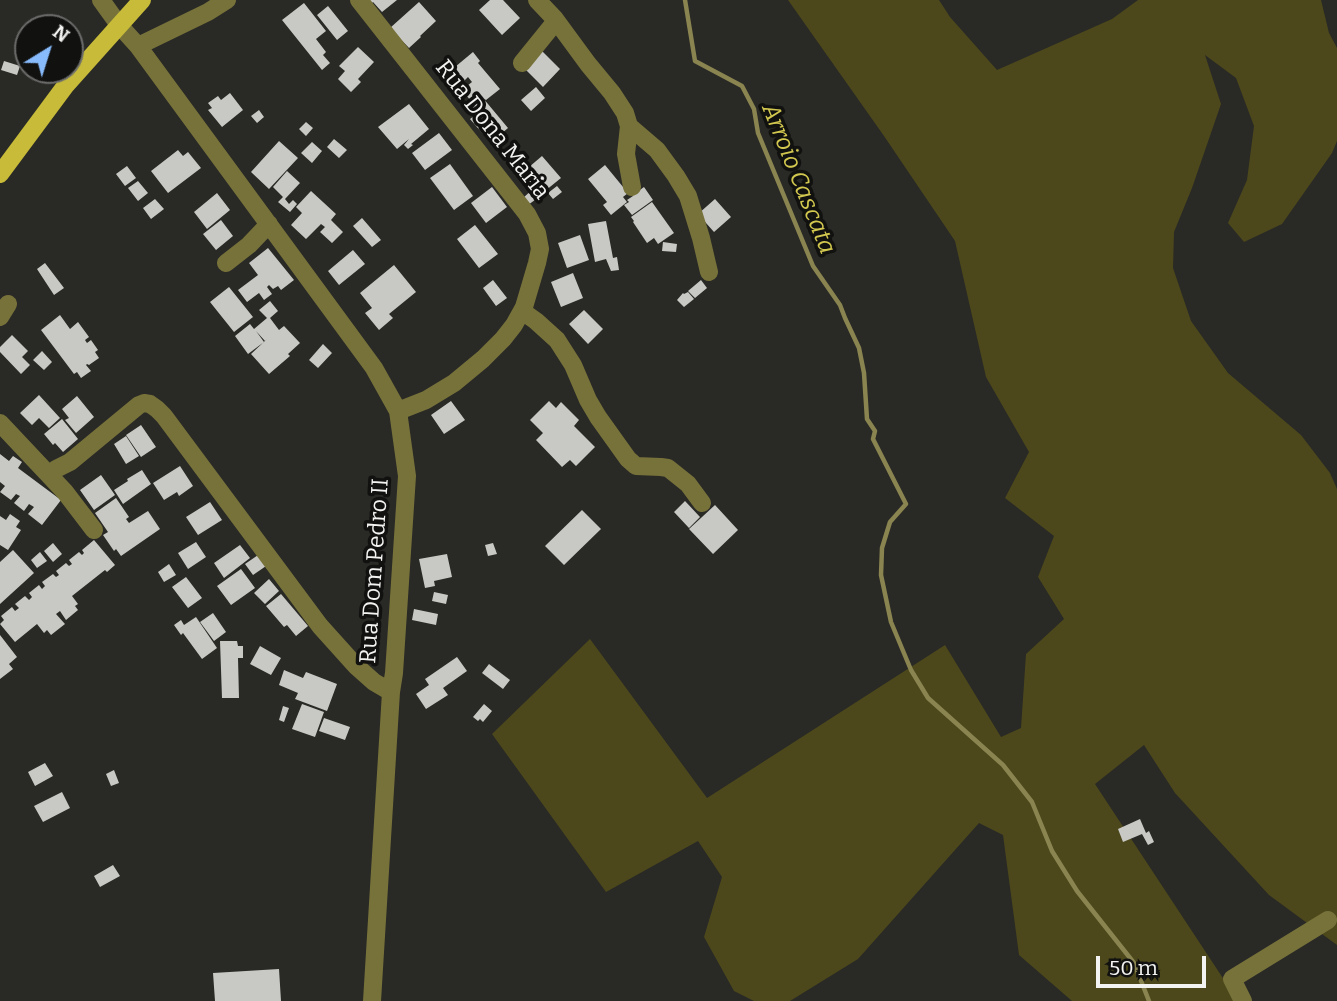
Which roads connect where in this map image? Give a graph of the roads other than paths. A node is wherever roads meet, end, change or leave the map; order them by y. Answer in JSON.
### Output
{"nodes":[{"id":1,"x":101,"y":0,"type":"edge"},
{"id":2,"x":142,"y":0,"type":"edge"},
{"id":3,"x":227,"y":0,"type":"edge"},
{"id":4,"x":359,"y":0,"type":"edge"},
{"id":5,"x":537,"y":0,"type":"edge"},
{"id":6,"x":556,"y":21,"type":"junction"},
{"id":7,"x":119,"y":25,"type":"junction"},
{"id":8,"x":138,"y":46,"type":"junction"},
{"id":9,"x":522,"y":63,"type":"dead end"},
{"id":10,"x":629,"y":126,"type":"junction"},
{"id":11,"x":0,"y":174,"type":"edge"},
{"id":12,"x":632,"y":187,"type":"dead end"},
{"id":13,"x":269,"y":224,"type":"junction"},
{"id":14,"x":226,"y":263,"type":"dead end"},
{"id":15,"x":709,"y":272,"type":"dead end"},
{"id":16,"x":522,"y":311,"type":"junction"},
{"id":17,"x":398,"y":411,"type":"junction"},
{"id":18,"x":0,"y":424,"type":"edge"},
{"id":19,"x":50,"y":476,"type":"junction"},
{"id":20,"x":702,"y":503,"type":"dead end"},
{"id":21,"x":94,"y":530,"type":"dead end"},
{"id":22,"x":391,"y":692,"type":"junction"},
{"id":23,"x":1328,"y":920,"type":"dead end"},
{"id":24,"x":372,"y":1001,"type":"edge"},
{"id":25,"x":1244,"y":1001,"type":"edge"}],
"edges":[{"from":1,"to":7,"type":"street","name":"Rua Dom Pedro II"},
{"from":2,"to":7,"type":"main road"},
{"from":3,"to":8,"type":"street"},
{"from":4,"to":16,"type":"street","name":"Rua Dona Maria"},
{"from":5,"to":6,"type":"street"},
{"from":6,"to":9,"type":"street"},
{"from":6,"to":10,"type":"street"},
{"from":7,"to":8,"type":"street","name":"Rua Dom Pedro II"},
{"from":7,"to":11,"type":"main road"},
{"from":8,"to":13,"type":"street","name":"Rua Dom Pedro II"},
{"from":10,"to":12,"type":"street"},
{"from":10,"to":15,"type":"street"},
{"from":13,"to":14,"type":"street"},
{"from":13,"to":17,"type":"street","name":"Rua Dom Pedro II"},
{"from":16,"to":17,"type":"street","name":"Rua Dona Maria"},
{"from":16,"to":20,"type":"street"},
{"from":17,"to":22,"type":"street","name":"Rua Dom Pedro II"},
{"from":18,"to":19,"type":"street"},
{"from":19,"to":21,"type":"street"},
{"from":19,"to":22,"type":"street"},
{"from":22,"to":24,"type":"street","name":"Rua Dom Pedro II"},
{"from":23,"to":25,"type":"street"}]}
